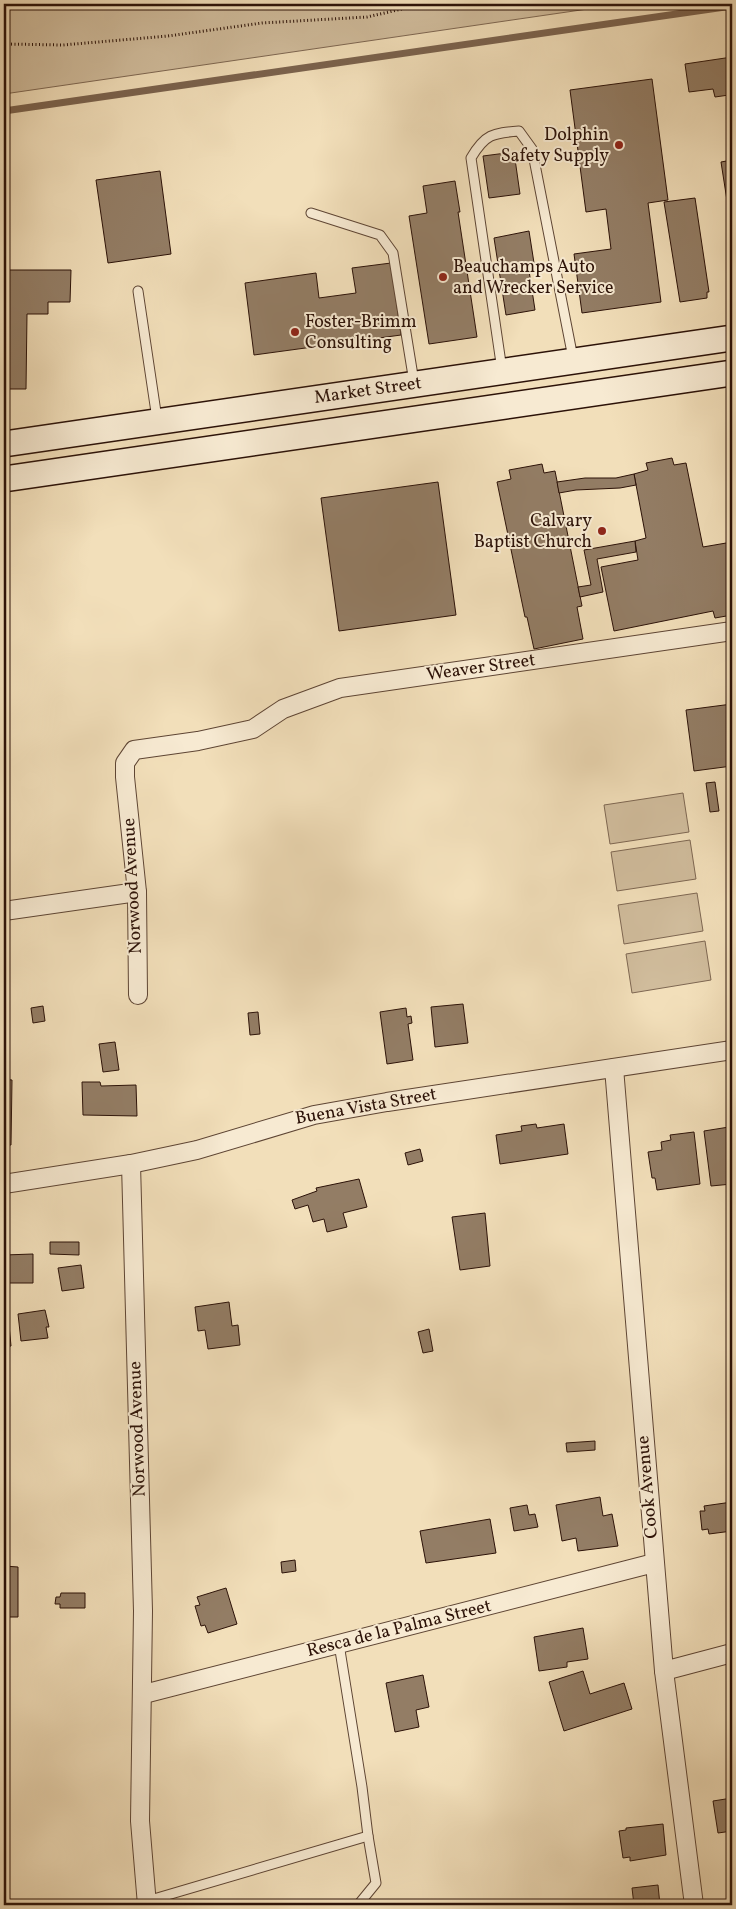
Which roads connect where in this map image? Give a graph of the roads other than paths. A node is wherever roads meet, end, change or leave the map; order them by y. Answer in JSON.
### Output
{"nodes":[{"id":1,"x":311,"y":213,"type":"dead end"},
{"id":2,"x":138,"y":291,"type":"dead end"},
{"id":3,"x":732,"y":338,"type":"edge"},
{"id":4,"x":573,"y":361,"type":"junction"},
{"id":5,"x":502,"y":372,"type":"junction"},
{"id":6,"x":732,"y":373,"type":"edge"},
{"id":7,"x":414,"y":385,"type":"junction"},
{"id":8,"x":158,"y":422,"type":"junction"},
{"id":9,"x":4,"y":444,"type":"edge"},
{"id":10,"x":4,"y":479,"type":"edge"},
{"id":11,"x":732,"y":631,"type":"edge"},
{"id":12,"x":125,"y":777,"type":"joint"},
{"id":13,"x":137,"y":892,"type":"junction"},
{"id":14,"x":4,"y":911,"type":"edge"},
{"id":15,"x":138,"y":995,"type":"dead end"},
{"id":16,"x":732,"y":1050,"type":"edge"},
{"id":17,"x":614,"y":1068,"type":"junction"},
{"id":18,"x":131,"y":1164,"type":"junction"},
{"id":19,"x":4,"y":1184,"type":"edge"},
{"id":20,"x":654,"y":1563,"type":"junction"},
{"id":21,"x":339,"y":1644,"type":"junction"},
{"id":22,"x":732,"y":1653,"type":"edge"},
{"id":23,"x":664,"y":1671,"type":"junction"},
{"id":24,"x":144,"y":1694,"type":"junction"},
{"id":25,"x":368,"y":1836,"type":"junction"},
{"id":26,"x":147,"y":1903,"type":"edge"},
{"id":27,"x":358,"y":1905,"type":"edge"},
{"id":28,"x":694,"y":1905,"type":"edge"}],
"edges":[{"from":1,"to":7,"type":"lane"},
{"from":2,"to":8,"type":"lane"},
{"from":3,"to":4,"type":"main road","name":"Market Street"},
{"from":4,"to":5,"type":"main road","name":"Market Street"},
{"from":4,"to":5,"type":"lane"},
{"from":5,"to":7,"type":"main road","name":"Market Street"},
{"from":6,"to":10,"type":"main road","name":"Market Street"},
{"from":7,"to":8,"type":"main road","name":"Market Street"},
{"from":8,"to":9,"type":"main road","name":"Market Street"},
{"from":11,"to":12,"type":"street","name":"Weaver Street"},
{"from":12,"to":13,"type":"street","name":"Norwood Avenue"},
{"from":13,"to":14,"type":"street"},
{"from":13,"to":15,"type":"street","name":"Norwood Avenue"},
{"from":16,"to":17,"type":"street","name":"Buena Vista Street"},
{"from":17,"to":18,"type":"street","name":"Buena Vista Street"},
{"from":17,"to":20,"type":"street","name":"Cook Avenue"},
{"from":18,"to":19,"type":"street","name":"Buena Vista Street"},
{"from":18,"to":24,"type":"street","name":"Norwood Avenue"},
{"from":20,"to":21,"type":"street","name":"Resca de la Palma Street"},
{"from":20,"to":23,"type":"street","name":"Cook Avenue"},
{"from":21,"to":24,"type":"street","name":"Resca de la Palma Street"},
{"from":21,"to":25,"type":"lane"},
{"from":22,"to":23,"type":"street"},
{"from":23,"to":28,"type":"street","name":"Cook Avenue"},
{"from":24,"to":26,"type":"street","name":"Norwood Avenue"},
{"from":25,"to":26,"type":"lane"},
{"from":25,"to":27,"type":"lane"}]}
